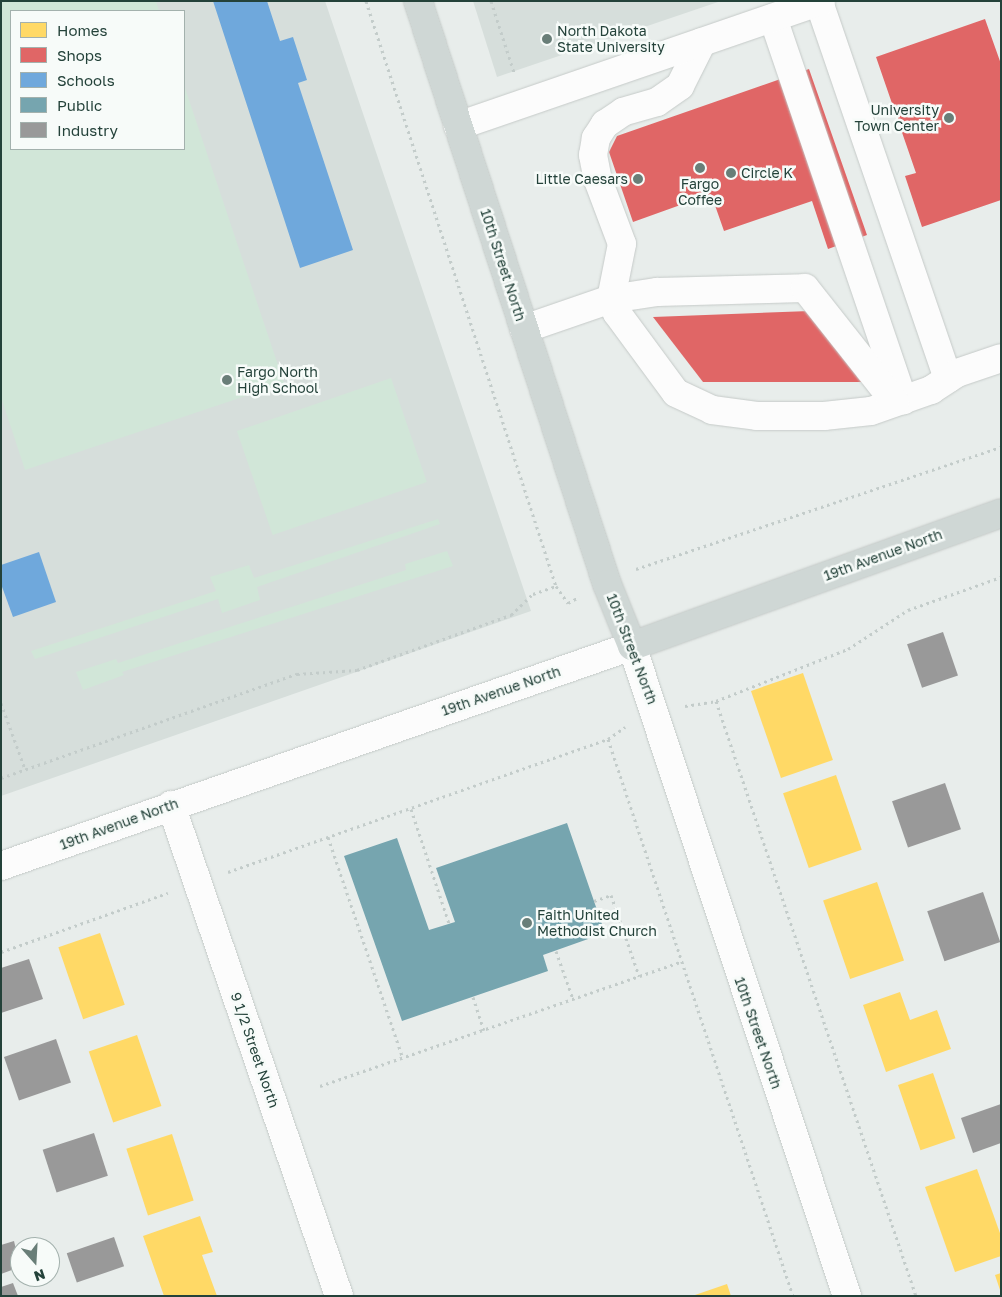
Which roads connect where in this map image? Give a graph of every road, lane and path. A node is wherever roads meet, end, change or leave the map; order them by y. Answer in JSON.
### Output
{"nodes":[{"id":1,"x":366,"y":1,"type":"edge"},
{"id":2,"x":418,"y":1,"type":"edge"},
{"id":3,"x":491,"y":1,"type":"edge"},
{"id":4,"x":820,"y":2,"type":"edge"},
{"id":5,"x":773,"y":18,"type":"junction"},
{"id":6,"x":702,"y":42,"type":"junction"},
{"id":7,"x":524,"y":103,"type":"junction"},
{"id":8,"x":458,"y":126,"type":"junction"},
{"id":9,"x":611,"y":299,"type":"junction"},
{"id":10,"x":524,"y":329,"type":"junction"},
{"id":11,"x":1001,"y":358,"type":"edge"},
{"id":12,"x":948,"y":379,"type":"junction"},
{"id":13,"x":899,"y":401,"type":"junction"},
{"id":14,"x":1001,"y":447,"type":"edge"},
{"id":15,"x":1001,"y":513,"type":"edge"},
{"id":16,"x":1001,"y":577,"type":"edge"},
{"id":17,"x":607,"y":584,"type":"junction"},
{"id":18,"x":556,"y":586,"type":"junction"},
{"id":19,"x":632,"y":646,"type":"junction"},
{"id":20,"x":716,"y":701,"type":"junction"},
{"id":21,"x":1,"y":702,"type":"edge"},
{"id":22,"x":657,"y":715,"type":"junction"},
{"id":23,"x":608,"y":739,"type":"junction"},
{"id":24,"x":25,"y":769,"type":"junction"},
{"id":25,"x":1,"y":778,"type":"edge"},
{"id":26,"x":171,"y":805,"type":"junction"},
{"id":27,"x":411,"y":809,"type":"junction"},
{"id":28,"x":328,"y":837,"type":"junction"},
{"id":29,"x":1,"y":866,"type":"edge"},
{"id":30,"x":198,"y":882,"type":"junction"},
{"id":31,"x":594,"y":901,"type":"dead end"},
{"id":32,"x":450,"y":924,"type":"dead end"},
{"id":33,"x":556,"y":951,"type":"dead end"},
{"id":34,"x":1,"y":952,"type":"edge"},
{"id":35,"x":680,"y":962,"type":"junction"},
{"id":36,"x":639,"y":976,"type":"junction"},
{"id":37,"x":473,"y":997,"type":"dead end"},
{"id":38,"x":573,"y":999,"type":"junction"},
{"id":39,"x":484,"y":1030,"type":"junction"},
{"id":40,"x":403,"y":1058,"type":"junction"},
{"id":41,"x":320,"y":1086,"type":"dead end"},
{"id":42,"x":338,"y":1296,"type":"edge"},
{"id":43,"x":793,"y":1296,"type":"edge"},
{"id":44,"x":847,"y":1296,"type":"edge"},
{"id":45,"x":916,"y":1296,"type":"edge"}],
"edges":[{"from":1,"to":18,"type":"path"},
{"from":2,"to":8,"type":"main road","name":"10th Street North"},
{"from":3,"to":7,"type":"path"},
{"from":4,"to":5,"type":"street"},
{"from":4,"to":12,"type":"street"},
{"from":5,"to":6,"type":"street"},
{"from":5,"to":13,"type":"street"},
{"from":6,"to":7,"type":"street"},
{"from":6,"to":9,"type":"street"},
{"from":7,"to":8,"type":"street"},
{"from":8,"to":10,"type":"main road","name":"10th Street North"},
{"from":9,"to":10,"type":"street"},
{"from":9,"to":13,"type":"street"},
{"from":9,"to":13,"type":"street"},
{"from":10,"to":17,"type":"main road","name":"10th Street North"},
{"from":11,"to":12,"type":"street"},
{"from":12,"to":13,"type":"street"},
{"from":14,"to":17,"type":"path"},
{"from":15,"to":19,"type":"main road","name":"19th Avenue North"},
{"from":16,"to":20,"type":"path"},
{"from":17,"to":18,"type":"path"},
{"from":17,"to":19,"type":"main road","name":"10th Street North"},
{"from":18,"to":24,"type":"path"},
{"from":19,"to":22,"type":"street","name":"10th Street North"},
{"from":19,"to":26,"type":"street","name":"19th Avenue North"},
{"from":20,"to":22,"type":"path"},
{"from":20,"to":45,"type":"path"},
{"from":21,"to":24,"type":"path"},
{"from":22,"to":23,"type":"path"},
{"from":22,"to":44,"type":"street","name":"10th Street North"},
{"from":23,"to":27,"type":"path"},
{"from":23,"to":35,"type":"path"},
{"from":24,"to":25,"type":"path"},
{"from":26,"to":29,"type":"street","name":"19th Avenue North"},
{"from":26,"to":30,"type":"street","name":"9 1/2 Street North"},
{"from":27,"to":28,"type":"path"},
{"from":27,"to":32,"type":"path"},
{"from":28,"to":30,"type":"path"},
{"from":28,"to":40,"type":"path"},
{"from":30,"to":34,"type":"path"},
{"from":30,"to":42,"type":"street","name":"9 1/2 Street North"},
{"from":31,"to":36,"type":"path"},
{"from":33,"to":38,"type":"path"},
{"from":35,"to":36,"type":"path"},
{"from":35,"to":43,"type":"path"},
{"from":36,"to":38,"type":"path"},
{"from":37,"to":39,"type":"path"},
{"from":38,"to":39,"type":"path"},
{"from":39,"to":40,"type":"path"},
{"from":40,"to":41,"type":"path"}]}
